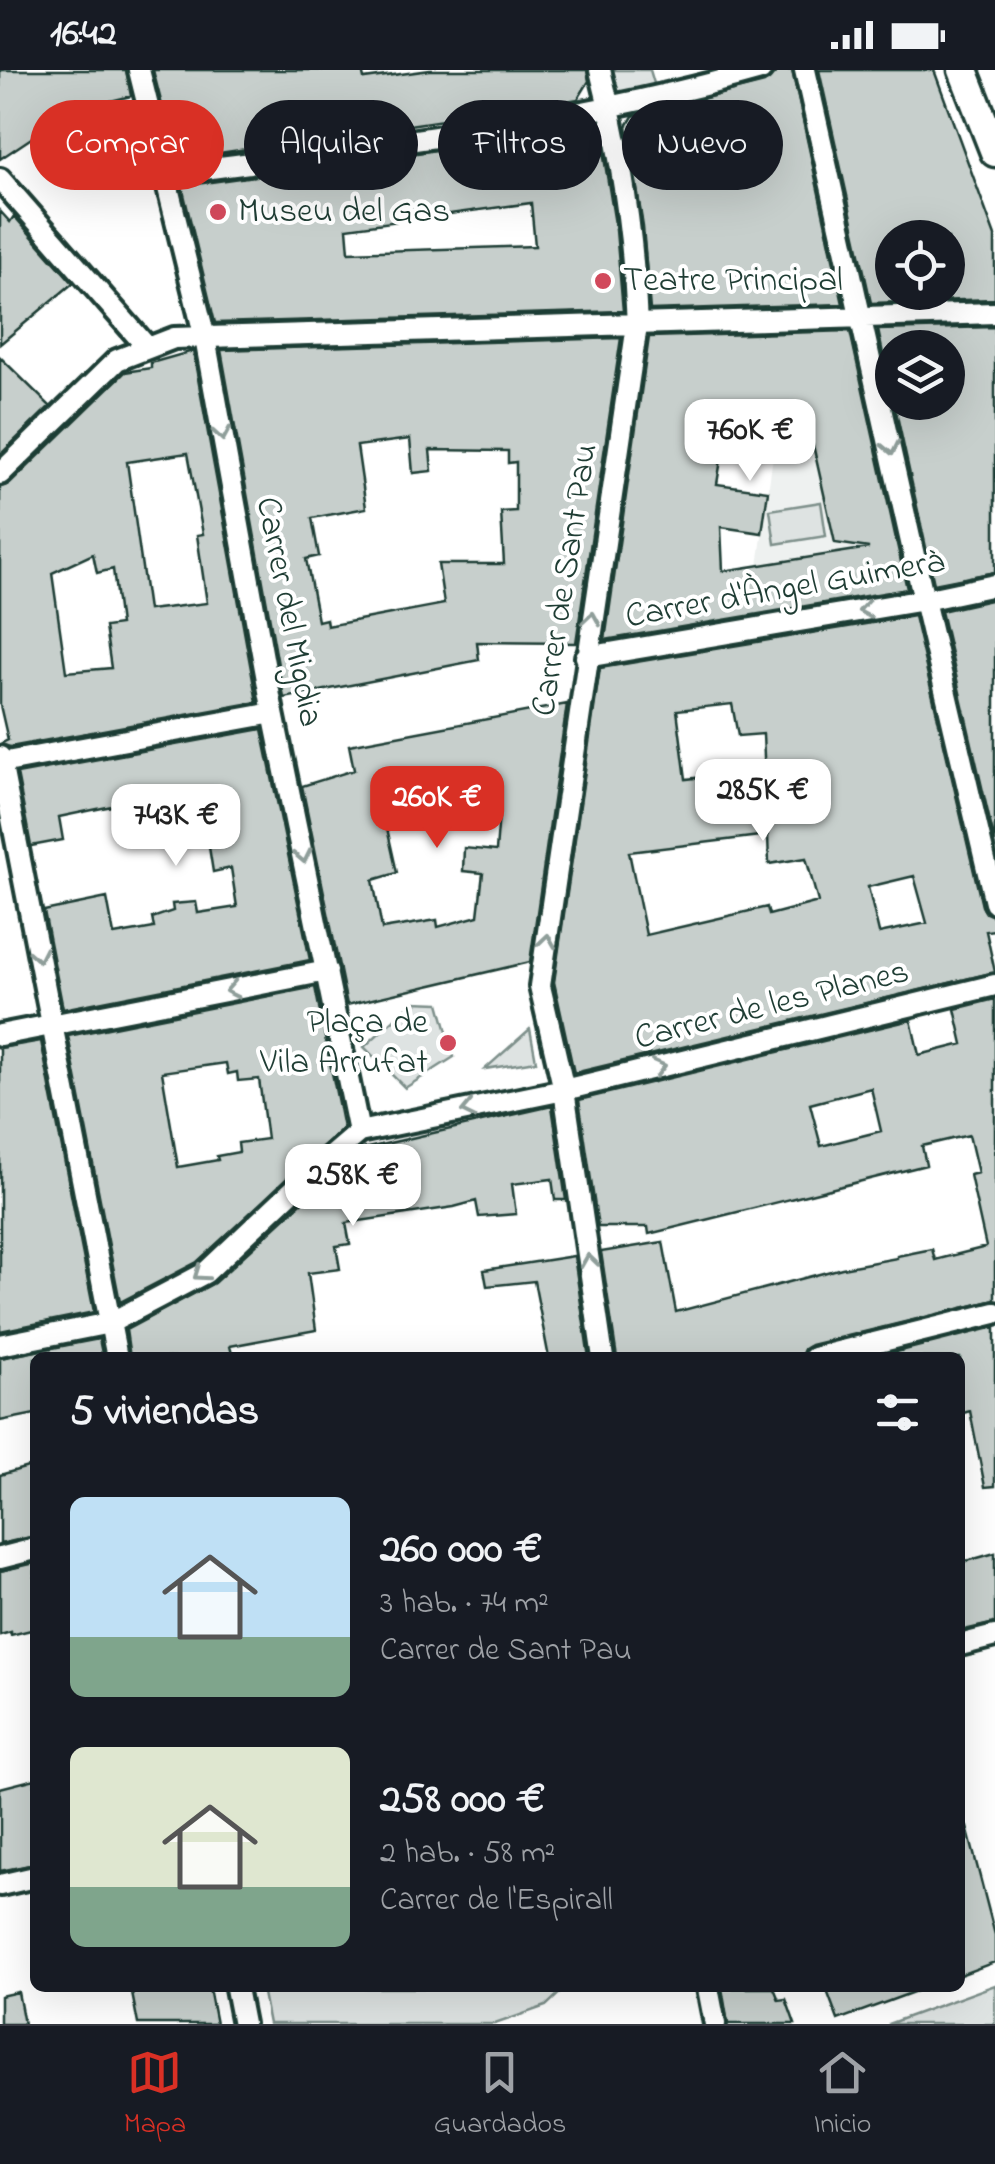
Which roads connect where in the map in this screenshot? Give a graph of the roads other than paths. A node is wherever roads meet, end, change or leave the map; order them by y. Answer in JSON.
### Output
{"nodes":[{"id":1,"x":139,"y":70,"type":"edge"},
{"id":2,"x":600,"y":70,"type":"edge"},
{"id":3,"x":761,"y":70,"type":"edge"},
{"id":4,"x":806,"y":70,"type":"edge"},
{"id":5,"x":963,"y":70,"type":"edge"},
{"id":6,"x":147,"y":100,"type":"edge"},
{"id":7,"x":610,"y":108,"type":"junction"},
{"id":8,"x":995,"y":152,"type":"edge"},
{"id":9,"x":224,"y":166,"type":"edge"},
{"id":10,"x":0,"y":178,"type":"edge"},
{"id":11,"x":171,"y":190,"type":"edge"},
{"id":12,"x":995,"y":313,"type":"edge"},
{"id":13,"x":863,"y":319,"type":"junction"},
{"id":14,"x":637,"y":325,"type":"junction"},
{"id":15,"x":205,"y":338,"type":"junction"},
{"id":16,"x":146,"y":346,"type":"junction"},
{"id":17,"x":0,"y":474,"type":"edge"},
{"id":18,"x":995,"y":585,"type":"edge"},
{"id":19,"x":924,"y":600,"type":"junction"},
{"id":20,"x":586,"y":657,"type":"junction"},
{"id":21,"x":274,"y":713,"type":"junction"},
{"id":22,"x":1,"y":760,"type":"edge"},
{"id":23,"x":995,"y":902,"type":"edge"},
{"id":24,"x":327,"y":971,"type":"junction"},
{"id":25,"x":995,"y":985,"type":"edge"},
{"id":26,"x":52,"y":1026,"type":"junction"},
{"id":27,"x":0,"y":1035,"type":"edge"},
{"id":28,"x":564,"y":1090,"type":"junction"},
{"id":29,"x":359,"y":1132,"type":"junction"},
{"id":30,"x":995,"y":1313,"type":"edge"},
{"id":31,"x":110,"y":1323,"type":"junction"},
{"id":32,"x":0,"y":1345,"type":"edge"},
{"id":33,"x":116,"y":1352,"type":"edge"},
{"id":34,"x":602,"y":1352,"type":"edge"},
{"id":35,"x":838,"y":1352,"type":"edge"},
{"id":36,"x":30,"y":1550,"type":"edge"},
{"id":37,"x":0,"y":1558,"type":"edge"},
{"id":38,"x":995,"y":1636,"type":"edge"},
{"id":39,"x":965,"y":1644,"type":"edge"},
{"id":40,"x":30,"y":1877,"type":"edge"},
{"id":41,"x":0,"y":1885,"type":"edge"},
{"id":42,"x":237,"y":1992,"type":"edge"},
{"id":43,"x":709,"y":1992,"type":"edge"},
{"id":44,"x":243,"y":2024,"type":"edge"},
{"id":45,"x":715,"y":2024,"type":"edge"}],
"edges":[{"from":1,"to":6,"type":"street","name":"Carrer del Migdia"},
{"from":2,"to":7,"type":"street","name":"Carrer de Sant Pau"},
{"from":3,"to":7,"type":"street"},
{"from":4,"to":13,"type":"street"},
{"from":5,"to":8,"type":"street"},
{"from":7,"to":9,"type":"street"},
{"from":7,"to":14,"type":"street","name":"Carrer de Sant Pau"},
{"from":10,"to":16,"type":"street"},
{"from":11,"to":15,"type":"street","name":"Carrer del Migdia"},
{"from":12,"to":13,"type":"street"},
{"from":13,"to":14,"type":"street"},
{"from":13,"to":19,"type":"street","one_way":true},
{"from":14,"to":15,"type":"street"},
{"from":20,"to":14,"type":"street","name":"Carrer de Sant Pau","one_way":true},
{"from":15,"to":16,"type":"street"},
{"from":15,"to":21,"type":"street","name":"Carrer del Migdia","one_way":true},
{"from":16,"to":17,"type":"street"},
{"from":18,"to":19,"type":"street","name":"Carrer d'Àngel Guimerà"},
{"from":19,"to":20,"type":"street","name":"Carrer d'Àngel Guimerà","one_way":true},
{"from":19,"to":23,"type":"street"},
{"from":28,"to":20,"type":"street","name":"Carrer de Sant Pau","one_way":true},
{"from":21,"to":22,"type":"street"},
{"from":21,"to":24,"type":"street","name":"Carrer del Migdia","one_way":true},
{"from":22,"to":26,"type":"street","one_way":true},
{"from":24,"to":26,"type":"street","one_way":true},
{"from":24,"to":29,"type":"street","name":"Carrer del Migdia"},
{"from":28,"to":25,"type":"street","name":"Carrer de les Planes","one_way":true},
{"from":26,"to":27,"type":"street"},
{"from":26,"to":31,"type":"street"},
{"from":28,"to":29,"type":"street","name":"Carrer de les Planes","one_way":true},
{"from":34,"to":28,"type":"street","name":"Carrer de Sant Pau","one_way":true},
{"from":29,"to":31,"type":"street","one_way":true},
{"from":30,"to":35,"type":"street"},
{"from":31,"to":32,"type":"street"},
{"from":31,"to":33,"type":"street"},
{"from":36,"to":37,"type":"street"},
{"from":38,"to":39,"type":"street"},
{"from":40,"to":41,"type":"street"},
{"from":42,"to":44,"type":"street"},
{"from":43,"to":45,"type":"street"}]}
